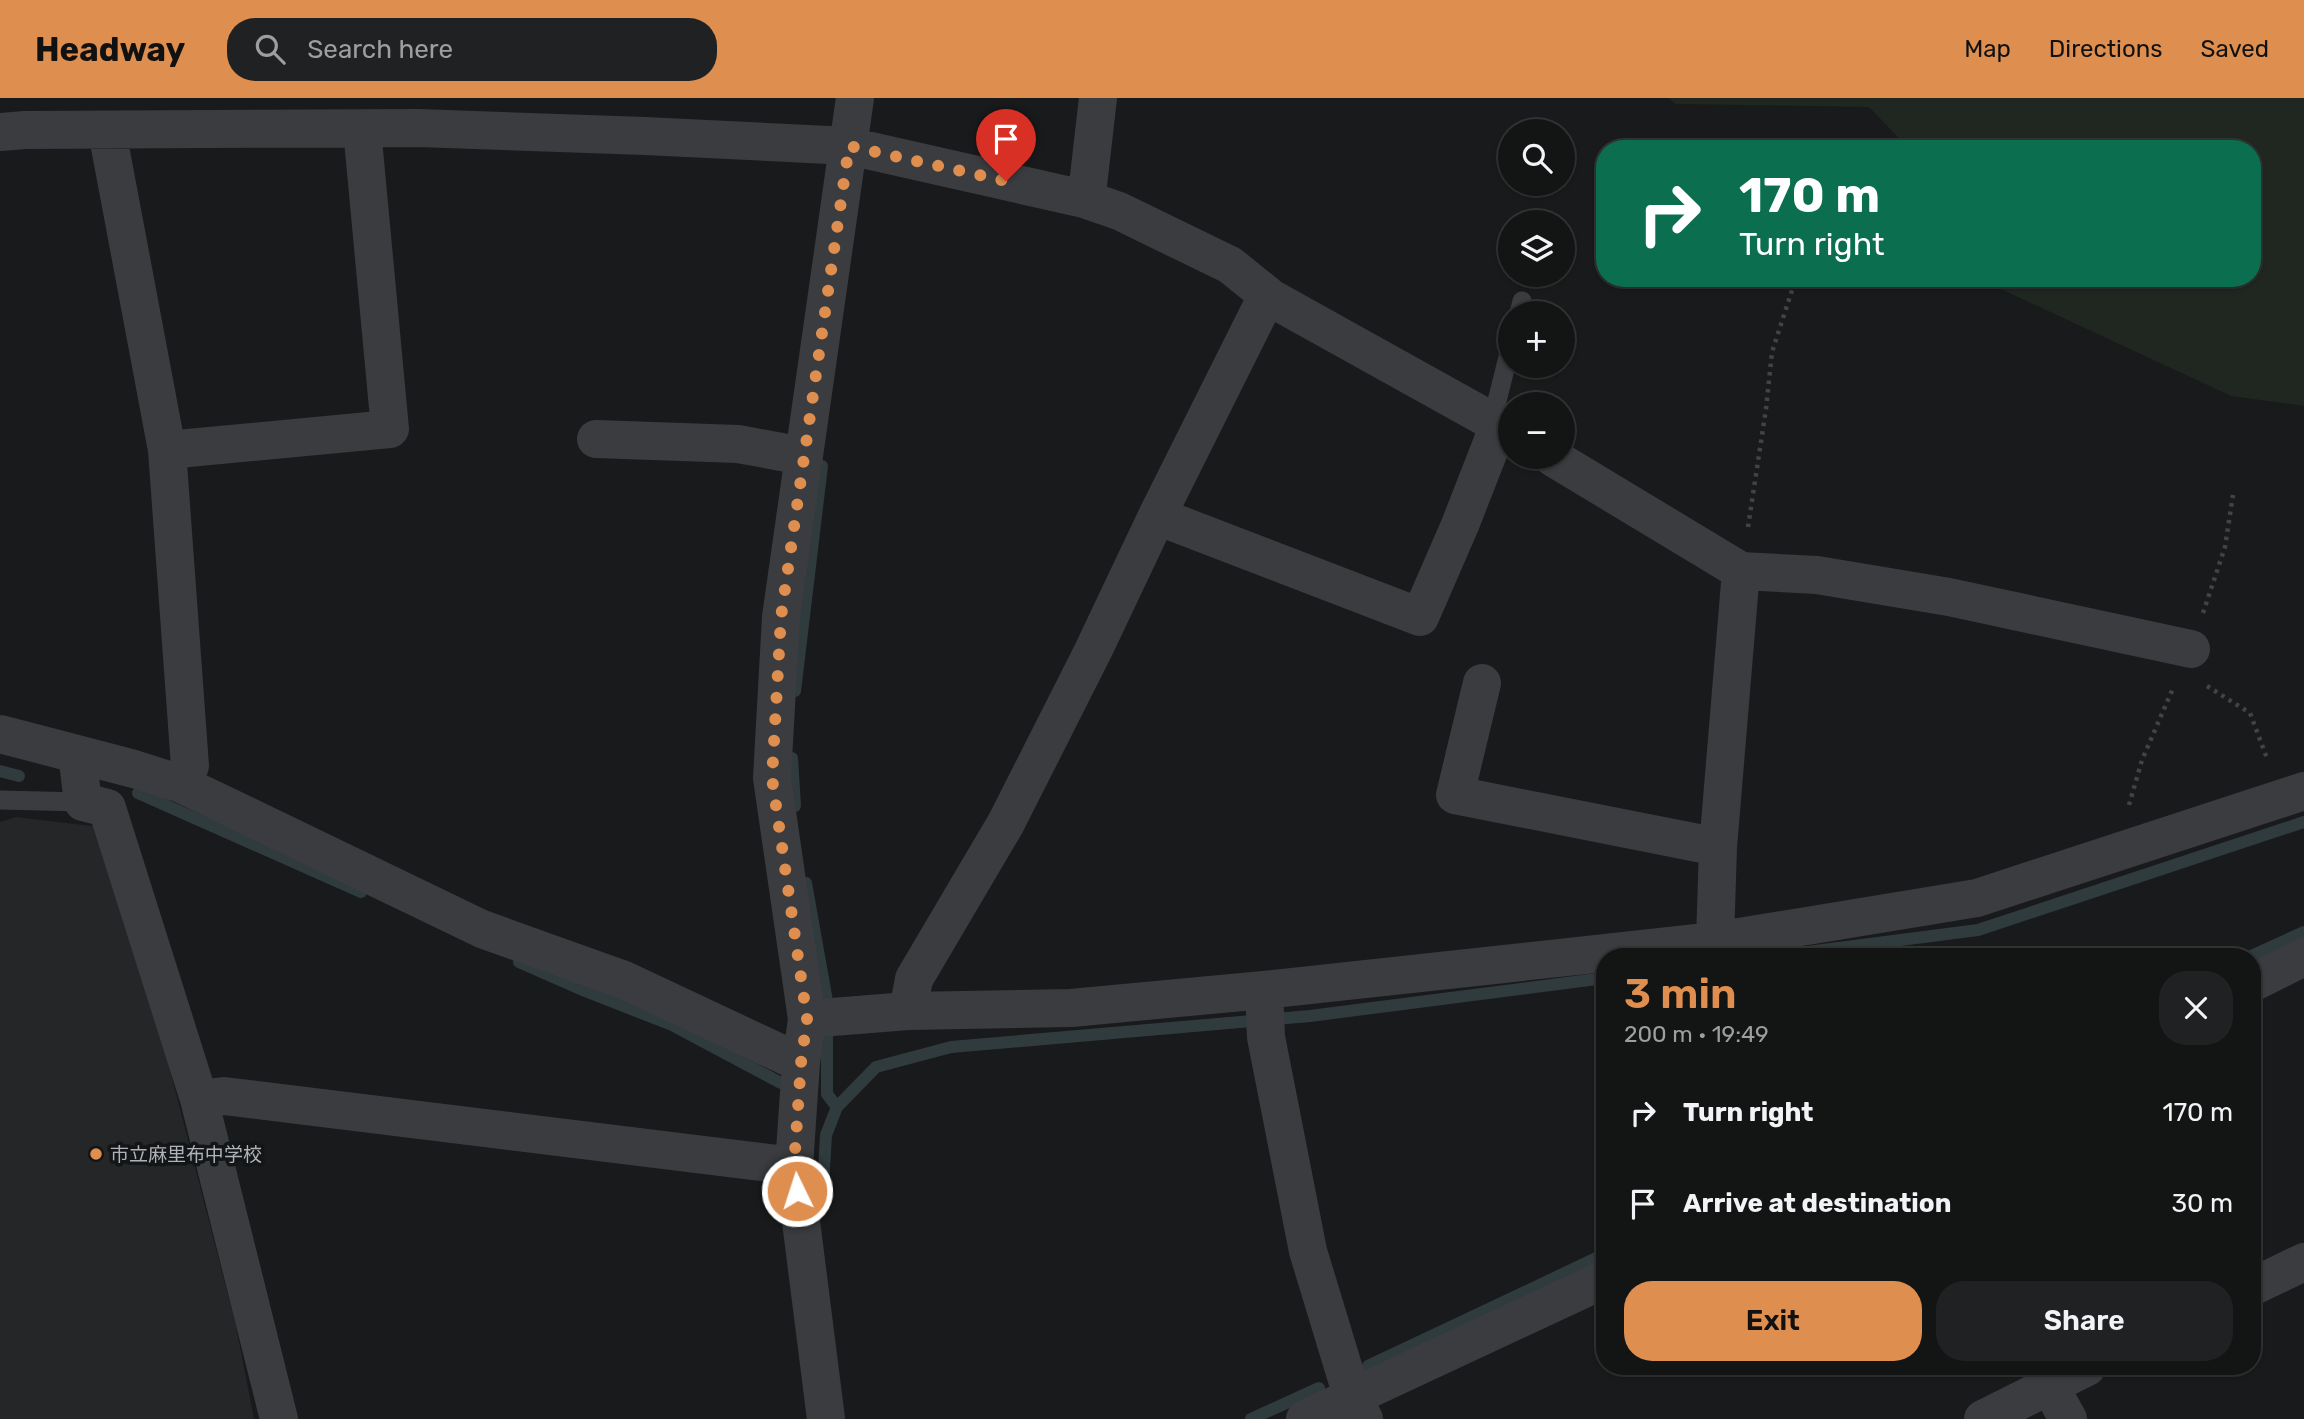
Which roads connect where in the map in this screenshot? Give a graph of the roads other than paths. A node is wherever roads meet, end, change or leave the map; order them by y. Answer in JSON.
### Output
{"nodes":[{"id":1,"x":855,"y":98,"type":"edge"},
{"id":2,"x":1098,"y":98,"type":"edge"},
{"id":3,"x":362,"y":129,"type":"junction"},
{"id":4,"x":107,"y":131,"type":"junction"},
{"id":5,"x":0,"y":132,"type":"edge"},
{"id":6,"x":849,"y":146,"type":"junction"},
{"id":7,"x":1084,"y":199,"type":"junction"},
{"id":8,"x":1271,"y":298,"type":"junction"},
{"id":9,"x":1498,"y":425,"type":"edge"},
{"id":10,"x":1498,"y":436,"type":"edge"},
{"id":11,"x":596,"y":439,"type":"dead end"},
{"id":12,"x":167,"y":450,"type":"junction"},
{"id":13,"x":803,"y":456,"type":"junction"},
{"id":14,"x":1572,"y":469,"type":"edge"},
{"id":15,"x":1157,"y":516,"type":"junction"},
{"id":16,"x":1741,"y":571,"type":"junction"},
{"id":17,"x":2191,"y":649,"type":"dead end"},
{"id":18,"x":1482,"y":683,"type":"dead end"},
{"id":19,"x":0,"y":734,"type":"edge"},
{"id":20,"x":77,"y":754,"type":"junction"},
{"id":21,"x":181,"y":784,"type":"junction"},
{"id":22,"x":2293,"y":795,"type":"edge"},
{"id":23,"x":0,"y":800,"type":"edge"},
{"id":24,"x":83,"y":802,"type":"junction"},
{"id":25,"x":1718,"y":847,"type":"junction"},
{"id":26,"x":1715,"y":941,"type":"junction"},
{"id":27,"x":1674,"y":948,"type":"edge"},
{"id":28,"x":2304,"y":957,"type":"edge"},
{"id":29,"x":1596,"y":960,"type":"edge"},
{"id":30,"x":2261,"y":978,"type":"edge"},
{"id":31,"x":1265,"y":1010,"type":"junction"},
{"id":32,"x":908,"y":1011,"type":"junction"},
{"id":33,"x":821,"y":1018,"type":"junction"},
{"id":34,"x":801,"y":1063,"type":"junction"},
{"id":35,"x":198,"y":1099,"type":"junction"},
{"id":36,"x":794,"y":1166,"type":"junction"},
{"id":37,"x":2304,"y":1262,"type":"edge"},
{"id":38,"x":2261,"y":1283,"type":"edge"},
{"id":39,"x":1596,"y":1284,"type":"edge"},
{"id":40,"x":2045,"y":1376,"type":"edge"},
{"id":41,"x":1358,"y":1408,"type":"edge"},
{"id":42,"x":279,"y":1419,"type":"edge"},
{"id":43,"x":827,"y":1419,"type":"edge"},
{"id":44,"x":1305,"y":1419,"type":"edge"},
{"id":45,"x":1983,"y":1419,"type":"edge"},
{"id":46,"x":2068,"y":1419,"type":"edge"}],
"edges":[{"from":1,"to":6,"type":"street"},
{"from":2,"to":7,"type":"street"},
{"from":3,"to":4,"type":"street"},
{"from":3,"to":6,"type":"street"},
{"from":3,"to":12,"type":"street"},
{"from":4,"to":5,"type":"street"},
{"from":4,"to":12,"type":"street"},
{"from":6,"to":7,"type":"street"},
{"from":6,"to":13,"type":"street"},
{"from":7,"to":8,"type":"street"},
{"from":8,"to":9,"type":"street"},
{"from":8,"to":15,"type":"street"},
{"from":10,"to":15,"type":"street"},
{"from":11,"to":13,"type":"street"},
{"from":12,"to":21,"type":"street"},
{"from":13,"to":33,"type":"street"},
{"from":14,"to":16,"type":"street"},
{"from":15,"to":32,"type":"street"},
{"from":16,"to":17,"type":"street"},
{"from":16,"to":25,"type":"street"},
{"from":18,"to":25,"type":"street"},
{"from":19,"to":20,"type":"street"},
{"from":20,"to":21,"type":"street"},
{"from":20,"to":24,"type":"street"},
{"from":21,"to":34,"type":"street"},
{"from":22,"to":26,"type":"street"},
{"from":23,"to":24,"type":"lane"},
{"from":24,"to":35,"type":"street"},
{"from":25,"to":26,"type":"street"},
{"from":26,"to":27,"type":"street"},
{"from":28,"to":30,"type":"street"},
{"from":29,"to":31,"type":"street"},
{"from":31,"to":32,"type":"street"},
{"from":31,"to":41,"type":"street"},
{"from":32,"to":33,"type":"street"},
{"from":33,"to":34,"type":"street"},
{"from":34,"to":36,"type":"street"},
{"from":35,"to":36,"type":"street"},
{"from":35,"to":42,"type":"street"},
{"from":36,"to":43,"type":"street"},
{"from":37,"to":38,"type":"street"},
{"from":39,"to":41,"type":"street"},
{"from":40,"to":45,"type":"street"},
{"from":40,"to":46,"type":"street"},
{"from":41,"to":44,"type":"street"}]}
